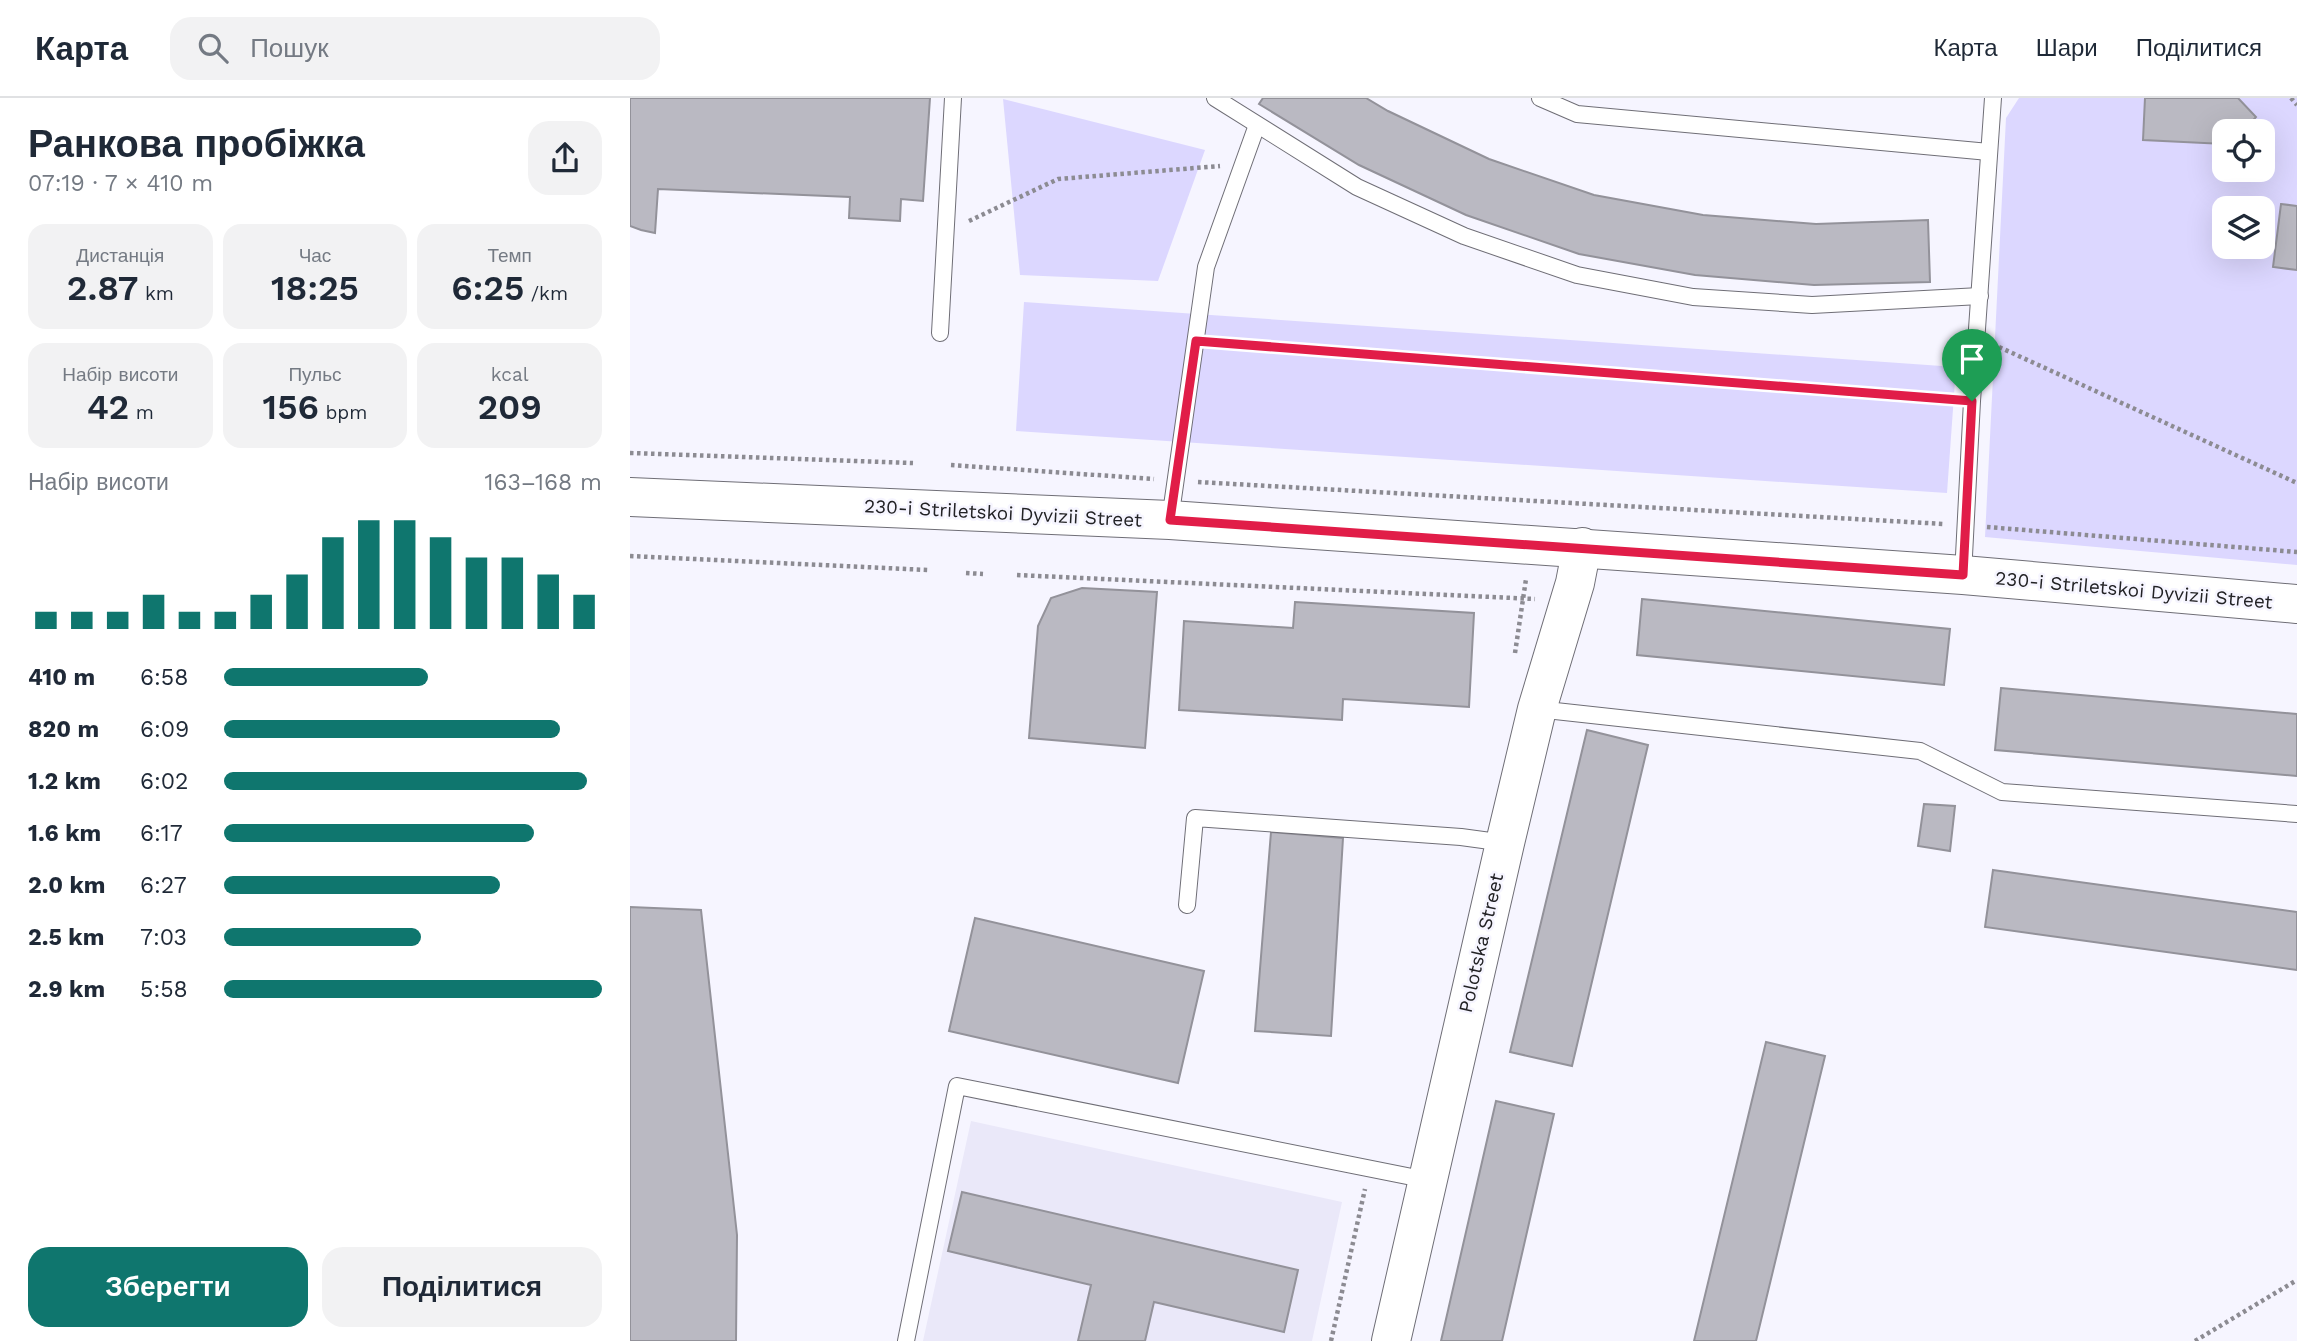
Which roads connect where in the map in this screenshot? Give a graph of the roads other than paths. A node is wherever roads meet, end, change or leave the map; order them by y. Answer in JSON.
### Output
{"nodes":[{"id":1,"x":953,"y":98,"type":"edge"},
{"id":2,"x":1215,"y":98,"type":"edge"},
{"id":3,"x":1540,"y":98,"type":"edge"},
{"id":4,"x":1993,"y":98,"type":"edge"},
{"id":5,"x":1257,"y":125,"type":"junction"},
{"id":6,"x":1989,"y":152,"type":"junction"},
{"id":7,"x":1980,"y":296,"type":"junction"},
{"id":8,"x":940,"y":333,"type":"dead end"},
{"id":9,"x":630,"y":497,"type":"edge"},
{"id":10,"x":1170,"y":520,"type":"junction"},
{"id":11,"x":1582,"y":547,"type":"junction"},
{"id":12,"x":1963,"y":575,"type":"junction"},
{"id":13,"x":2297,"y":604,"type":"edge"},
{"id":14,"x":1537,"y":709,"type":"junction"},
{"id":15,"x":2297,"y":814,"type":"edge"},
{"id":16,"x":1504,"y":844,"type":"junction"},
{"id":17,"x":1187,"y":905,"type":"dead end"},
{"id":18,"x":1427,"y":1180,"type":"junction"},
{"id":19,"x":905,"y":1341,"type":"edge"},
{"id":20,"x":1391,"y":1341,"type":"edge"}],
"edges":[{"from":1,"to":8,"type":"lane"},
{"from":2,"to":5,"type":"lane"},
{"from":3,"to":6,"type":"lane"},
{"from":4,"to":6,"type":"lane"},
{"from":5,"to":7,"type":"lane"},
{"from":5,"to":10,"type":"lane"},
{"from":6,"to":7,"type":"lane"},
{"from":7,"to":12,"type":"lane"},
{"from":9,"to":10,"type":"street","name":"230-i Striletskoi Dyvizii Street"},
{"from":10,"to":11,"type":"street","name":"230-i Striletskoi Dyvizii Street"},
{"from":11,"to":12,"type":"street","name":"230-i Striletskoi Dyvizii Street"},
{"from":11,"to":14,"type":"street","name":"Polotska Street"},
{"from":12,"to":13,"type":"street","name":"230-i Striletskoi Dyvizii Street"},
{"from":14,"to":15,"type":"lane"},
{"from":14,"to":16,"type":"street","name":"Polotska Street"},
{"from":16,"to":17,"type":"lane"},
{"from":16,"to":18,"type":"street","name":"Polotska Street"},
{"from":18,"to":19,"type":"lane"},
{"from":18,"to":20,"type":"street","name":"Polotska Street"}]}
